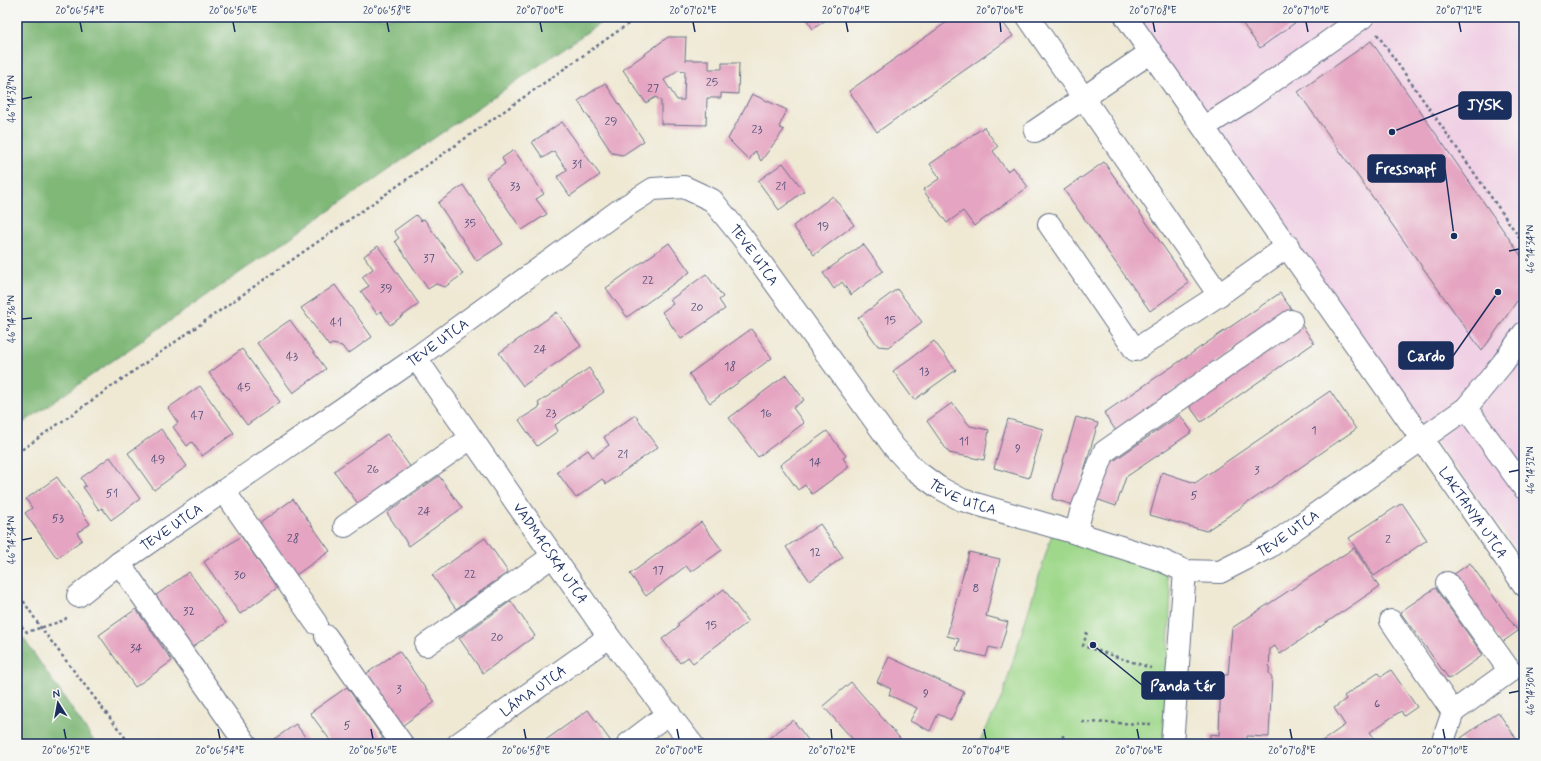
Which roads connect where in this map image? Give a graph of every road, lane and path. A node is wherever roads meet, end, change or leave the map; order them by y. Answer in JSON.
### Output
{"nodes":[{"id":1,"x":638,"y":17,"type":"edge"},
{"id":2,"x":1028,"y":17,"type":"edge"},
{"id":3,"x":1126,"y":17,"type":"edge"},
{"id":4,"x":1369,"y":24,"type":"edge"},
{"id":5,"x":1151,"y":52,"type":"junction"},
{"id":6,"x":1084,"y":98,"type":"junction"},
{"id":7,"x":1204,"y":127,"type":"junction"},
{"id":8,"x":1035,"y":131,"type":"dead end"},
{"id":9,"x":1049,"y":224,"type":"dead end"},
{"id":10,"x":1524,"y":244,"type":"edge"},
{"id":11,"x":1288,"y":246,"type":"junction"},
{"id":12,"x":1219,"y":295,"type":"junction"},
{"id":13,"x":1291,"y":321,"type":"dead end"},
{"id":14,"x":1524,"y":333,"type":"edge"},
{"id":15,"x":416,"y":358,"type":"junction"},
{"id":16,"x":1466,"y":408,"type":"junction"},
{"id":17,"x":471,"y":438,"type":"junction"},
{"id":18,"x":1422,"y":440,"type":"junction"},
{"id":19,"x":17,"y":453,"type":"edge"},
{"id":20,"x":1524,"y":488,"type":"edge"},
{"id":21,"x":224,"y":491,"type":"junction"},
{"id":22,"x":346,"y":526,"type":"dead end"},
{"id":23,"x":1076,"y":533,"type":"junction"},
{"id":24,"x":553,"y":556,"type":"junction"},
{"id":25,"x":120,"y":563,"type":"junction"},
{"id":26,"x":1185,"y":571,"type":"junction"},
{"id":27,"x":1447,"y":583,"type":"dead end"},
{"id":28,"x":1524,"y":585,"type":"edge"},
{"id":29,"x":17,"y":591,"type":"edge"},
{"id":30,"x":78,"y":596,"type":"joint"},
{"id":31,"x":1391,"y":621,"type":"dead end"},
{"id":32,"x":17,"y":622,"type":"edge"},
{"id":33,"x":41,"y":628,"type":"junction"},
{"id":34,"x":1088,"y":632,"type":"dead end"},
{"id":35,"x":609,"y":637,"type":"junction"},
{"id":36,"x":426,"y":645,"type":"dead end"},
{"id":37,"x":1158,"y":670,"type":"dead end"},
{"id":38,"x":1453,"y":712,"type":"junction"},
{"id":39,"x":668,"y":714,"type":"junction"},
{"id":40,"x":1082,"y":722,"type":"dead end"},
{"id":41,"x":1063,"y":734,"type":"dead end"},
{"id":42,"x":1172,"y":735,"type":"edge"},
{"id":43,"x":130,"y":744,"type":"edge"},
{"id":44,"x":246,"y":744,"type":"edge"},
{"id":45,"x":402,"y":744,"type":"edge"},
{"id":46,"x":458,"y":744,"type":"edge"},
{"id":47,"x":628,"y":744,"type":"edge"},
{"id":48,"x":692,"y":744,"type":"edge"},
{"id":49,"x":1063,"y":744,"type":"edge"},
{"id":50,"x":1442,"y":744,"type":"edge"}],
"edges":[{"from":1,"to":19,"type":"path"},
{"from":2,"to":6,"type":"street"},
{"from":3,"to":5,"type":"street","name":"LAKTANYA UTCA"},
{"from":4,"to":7,"type":"street"},
{"from":4,"to":10,"type":"path"},
{"from":5,"to":6,"type":"street"},
{"from":5,"to":7,"type":"street","name":"LAKTANYA UTCA"},
{"from":6,"to":8,"type":"street"},
{"from":6,"to":12,"type":"street"},
{"from":7,"to":11,"type":"street","name":"LAKTANYA UTCA"},
{"from":9,"to":12,"type":"street"},
{"from":11,"to":12,"type":"street"},
{"from":11,"to":18,"type":"street","name":"LAKTANYA UTCA"},
{"from":13,"to":23,"type":"street"},
{"from":14,"to":16,"type":"street","name":"TEVE UTCA"},
{"from":15,"to":17,"type":"street","name":"VADMACSKA UTCA"},
{"from":15,"to":21,"type":"street","name":"TEVE UTCA"},
{"from":15,"to":23,"type":"street","name":"TEVE UTCA"},
{"from":16,"to":18,"type":"street","name":"TEVE UTCA"},
{"from":16,"to":20,"type":"street"},
{"from":17,"to":22,"type":"street"},
{"from":17,"to":24,"type":"street","name":"VADMACSKA UTCA"},
{"from":18,"to":26,"type":"street","name":"TEVE UTCA"},
{"from":18,"to":28,"type":"street","name":"LAKTANYA UTCA"},
{"from":21,"to":25,"type":"street","name":"TEVE UTCA"},
{"from":21,"to":45,"type":"street"},
{"from":23,"to":26,"type":"street","name":"TEVE UTCA"},
{"from":24,"to":35,"type":"street","name":"VADMACSKA UTCA"},
{"from":24,"to":36,"type":"street"},
{"from":25,"to":30,"type":"street","name":"TEVE UTCA"},
{"from":25,"to":44,"type":"street"},
{"from":26,"to":42,"type":"street"},
{"from":27,"to":38,"type":"street"},
{"from":29,"to":33,"type":"path"},
{"from":30,"to":33,"type":"path"},
{"from":31,"to":38,"type":"street"},
{"from":32,"to":33,"type":"path"},
{"from":33,"to":43,"type":"path"},
{"from":34,"to":37,"type":"path"},
{"from":35,"to":39,"type":"street","name":"VADMACSKA UTCA"},
{"from":35,"to":46,"type":"street","name":"LÁMA UTCA"},
{"from":38,"to":50,"type":"street"},
{"from":39,"to":47,"type":"street"},
{"from":39,"to":48,"type":"street","name":"VADMACSKA UTCA"},
{"from":40,"to":42,"type":"path"},
{"from":41,"to":49,"type":"path"}]}
